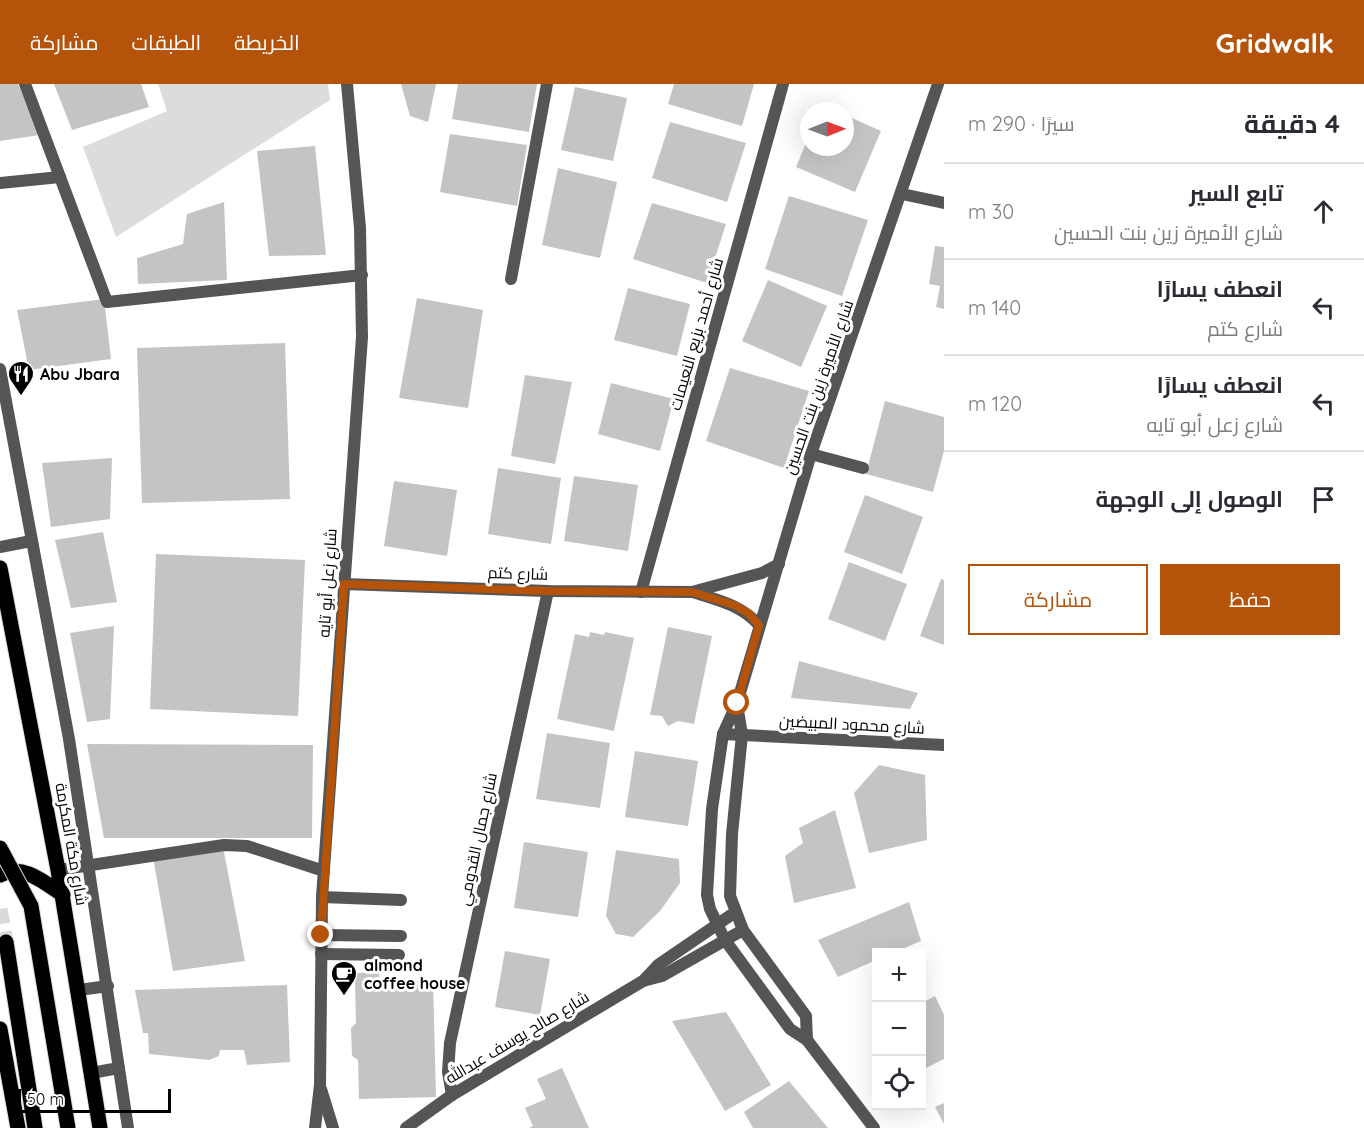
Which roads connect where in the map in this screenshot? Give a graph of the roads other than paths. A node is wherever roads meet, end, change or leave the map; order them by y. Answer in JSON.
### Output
{"nodes":[{"id":1,"x":26,"y":84,"type":"edge"},
{"id":2,"x":347,"y":84,"type":"edge"},
{"id":3,"x":547,"y":84,"type":"edge"},
{"id":4,"x":783,"y":84,"type":"edge"},
{"id":5,"x":938,"y":84,"type":"edge"},
{"id":6,"x":60,"y":177,"type":"junction"},
{"id":7,"x":0,"y":183,"type":"edge"},
{"id":8,"x":902,"y":194,"type":"junction"},
{"id":9,"x":944,"y":203,"type":"edge"},
{"id":10,"x":362,"y":275,"type":"junction"},
{"id":11,"x":512,"y":279,"type":"dead end"},
{"id":12,"x":0,"y":369,"type":"edge"},
{"id":13,"x":811,"y":454,"type":"junction"},
{"id":14,"x":863,"y":468,"type":"dead end"},
{"id":15,"x":31,"y":541,"type":"junction"},
{"id":16,"x":0,"y":547,"type":"edge"},
{"id":17,"x":779,"y":564,"type":"junction"},
{"id":18,"x":0,"y":568,"type":"edge"},
{"id":19,"x":344,"y":584,"type":"junction"},
{"id":20,"x":548,"y":591,"type":"junction"},
{"id":21,"x":641,"y":592,"type":"junction"},
{"id":22,"x":692,"y":592,"type":"junction"},
{"id":23,"x":759,"y":625,"type":"junction"},
{"id":24,"x":737,"y":703,"type":"junction"},
{"id":25,"x":723,"y":734,"type":"junction"},
{"id":26,"x":742,"y":735,"type":"junction"},
{"id":27,"x":944,"y":745,"type":"edge"},
{"id":28,"x":0,"y":848,"type":"edge"},
{"id":29,"x":90,"y":865,"type":"junction"},
{"id":30,"x":58,"y":870,"type":"junction"},
{"id":31,"x":324,"y":871,"type":"junction"},
{"id":32,"x":0,"y":875,"type":"edge"},
{"id":33,"x":63,"y":895,"type":"junction"},
{"id":34,"x":322,"y":897,"type":"junction"},
{"id":35,"x":401,"y":900,"type":"dead end"},
{"id":36,"x":734,"y":913,"type":"junction"},
{"id":37,"x":716,"y":925,"type":"junction"},
{"id":38,"x":742,"y":930,"type":"junction"},
{"id":39,"x":321,"y":935,"type":"junction"},
{"id":40,"x":401,"y":936,"type":"dead end"},
{"id":41,"x":725,"y":940,"type":"junction"},
{"id":42,"x":6,"y":942,"type":"dead end"},
{"id":43,"x":321,"y":954,"type":"junction"},
{"id":44,"x":399,"y":955,"type":"dead end"},
{"id":45,"x":643,"y":981,"type":"junction"},
{"id":46,"x":108,"y":986,"type":"junction"},
{"id":47,"x":79,"y":990,"type":"junction"},
{"id":48,"x":0,"y":1029,"type":"edge"},
{"id":49,"x":807,"y":1040,"type":"junction"},
{"id":50,"x":120,"y":1068,"type":"junction"},
{"id":51,"x":4,"y":1073,"type":"edge"},
{"id":52,"x":92,"y":1073,"type":"junction"},
{"id":53,"x":320,"y":1085,"type":"junction"},
{"id":54,"x":452,"y":1095,"type":"junction"},
{"id":55,"x":406,"y":1127,"type":"edge"},
{"id":56,"x":18,"y":1128,"type":"edge"},
{"id":57,"x":35,"y":1128,"type":"edge"},
{"id":58,"x":68,"y":1128,"type":"edge"},
{"id":59,"x":100,"y":1128,"type":"edge"},
{"id":60,"x":128,"y":1128,"type":"edge"},
{"id":61,"x":315,"y":1128,"type":"edge"},
{"id":62,"x":333,"y":1128,"type":"edge"},
{"id":63,"x":874,"y":1128,"type":"edge"}],
"edges":[{"from":1,"to":6,"type":"street"},
{"from":2,"to":10,"type":"street","name":"شارع زعل أبو تايه"},
{"from":3,"to":11,"type":"street"},
{"from":4,"to":21,"type":"street","name":"شارع أحمد بزيع النعيمات"},
{"from":5,"to":8,"type":"street","name":"شارع الأميرة زين بنت الحسين"},
{"from":6,"to":7,"type":"street"},
{"from":6,"to":10,"type":"street"},
{"from":8,"to":9,"type":"street"},
{"from":8,"to":13,"type":"street","name":"شارع الأميرة زين بنت الحسين"},
{"from":10,"to":19,"type":"street","name":"شارع زعل أبو تايه"},
{"from":12,"to":15,"type":"street"},
{"from":13,"to":14,"type":"street"},
{"from":13,"to":17,"type":"street","name":"شارع الأميرة زين بنت الحسين"},
{"from":15,"to":16,"type":"street"},
{"from":15,"to":29,"type":"street"},
{"from":17,"to":22,"type":"street","name":"شارع كتم"},
{"from":17,"to":23,"type":"street","name":"شارع الأميرة زين بنت الحسين"},
{"from":18,"to":30,"type":"main road","name":"شارع مكة المكرمة"},
{"from":19,"to":20,"type":"street","name":"شارع كتم"},
{"from":19,"to":31,"type":"street","name":"شارع زعل أبو تايه"},
{"from":20,"to":21,"type":"street","name":"شارع كتم"},
{"from":20,"to":54,"type":"street","name":"شارع جمال القدومي"},
{"from":21,"to":22,"type":"street","name":"شارع كتم"},
{"from":22,"to":23,"type":"street","name":"شارع كتم"},
{"from":23,"to":24,"type":"street","name":"شارع الأميرة زين بنت الحسين"},
{"from":24,"to":25,"type":"street","name":"شارع الأميرة زين بنت الحسين"},
{"from":24,"to":26,"type":"street","name":"شارع الأميرة زين بنت الحسين"},
{"from":25,"to":26,"type":"street","name":"شارع محمود المبيضين"},
{"from":25,"to":37,"type":"street","name":"شارع الأميرة زين بنت الحسين"},
{"from":26,"to":27,"type":"street","name":"شارع محمود المبيضين"},
{"from":26,"to":36,"type":"street","name":"شارع الأميرة زين بنت الحسين"},
{"from":28,"to":58,"type":"main road","bridge":true},
{"from":29,"to":30,"type":"street"},
{"from":29,"to":31,"type":"street"},
{"from":29,"to":46,"type":"street"},
{"from":30,"to":33,"type":"main road","name":"شارع مكة المكرمة"},
{"from":31,"to":34,"type":"street","name":"شارع زعل أبو تايه"},
{"from":32,"to":33,"type":"main road"},
{"from":33,"to":47,"type":"main road","name":"شارع مكة المكرمة"},
{"from":34,"to":35,"type":"street"},
{"from":34,"to":39,"type":"street","name":"شارع زعل أبو تايه"},
{"from":36,"to":37,"type":"street","name":"شارع صالح يوسف عبدالله"},
{"from":36,"to":38,"type":"street","name":"شارع الأميرة زين بنت الحسين"},
{"from":37,"to":41,"type":"street","name":"شارع الأميرة زين بنت الحسين"},
{"from":37,"to":45,"type":"street","name":"شارع صالح يوسف عبدالله"},
{"from":38,"to":41,"type":"street","name":"شارع صالح يوسف عبدالله"},
{"from":38,"to":49,"type":"street","name":"شارع الأميرة زين بنت الحسين"},
{"from":39,"to":40,"type":"street"},
{"from":39,"to":43,"type":"street","name":"شارع زعل أبو تايه"},
{"from":41,"to":45,"type":"street","name":"شارع صالح يوسف عبدالله"},
{"from":41,"to":49,"type":"street","name":"شارع الأميرة زين بنت الحسين"},
{"from":42,"to":57,"type":"main road"},
{"from":43,"to":44,"type":"street"},
{"from":43,"to":53,"type":"street","name":"شارع زعل أبو تايه"},
{"from":45,"to":54,"type":"street","name":"شارع صالح يوسف عبدالله"},
{"from":46,"to":47,"type":"street"},
{"from":46,"to":50,"type":"street"},
{"from":47,"to":52,"type":"main road","name":"شارع مكة المكرمة"},
{"from":48,"to":51,"type":"main road"},
{"from":49,"to":63,"type":"street","name":"شارع الأميرة زين بنت الحسين"},
{"from":50,"to":52,"type":"street"},
{"from":50,"to":60,"type":"street"},
{"from":51,"to":56,"type":"main road"},
{"from":52,"to":59,"type":"main road","name":"شارع مكة المكرمة"},
{"from":53,"to":61,"type":"street","name":"شارع زعل أبو تايه"},
{"from":53,"to":62,"type":"street","name":"شارع زعل أبو تايه"},
{"from":54,"to":55,"type":"street","name":"شارع صالح يوسف عبدالله"}]}
